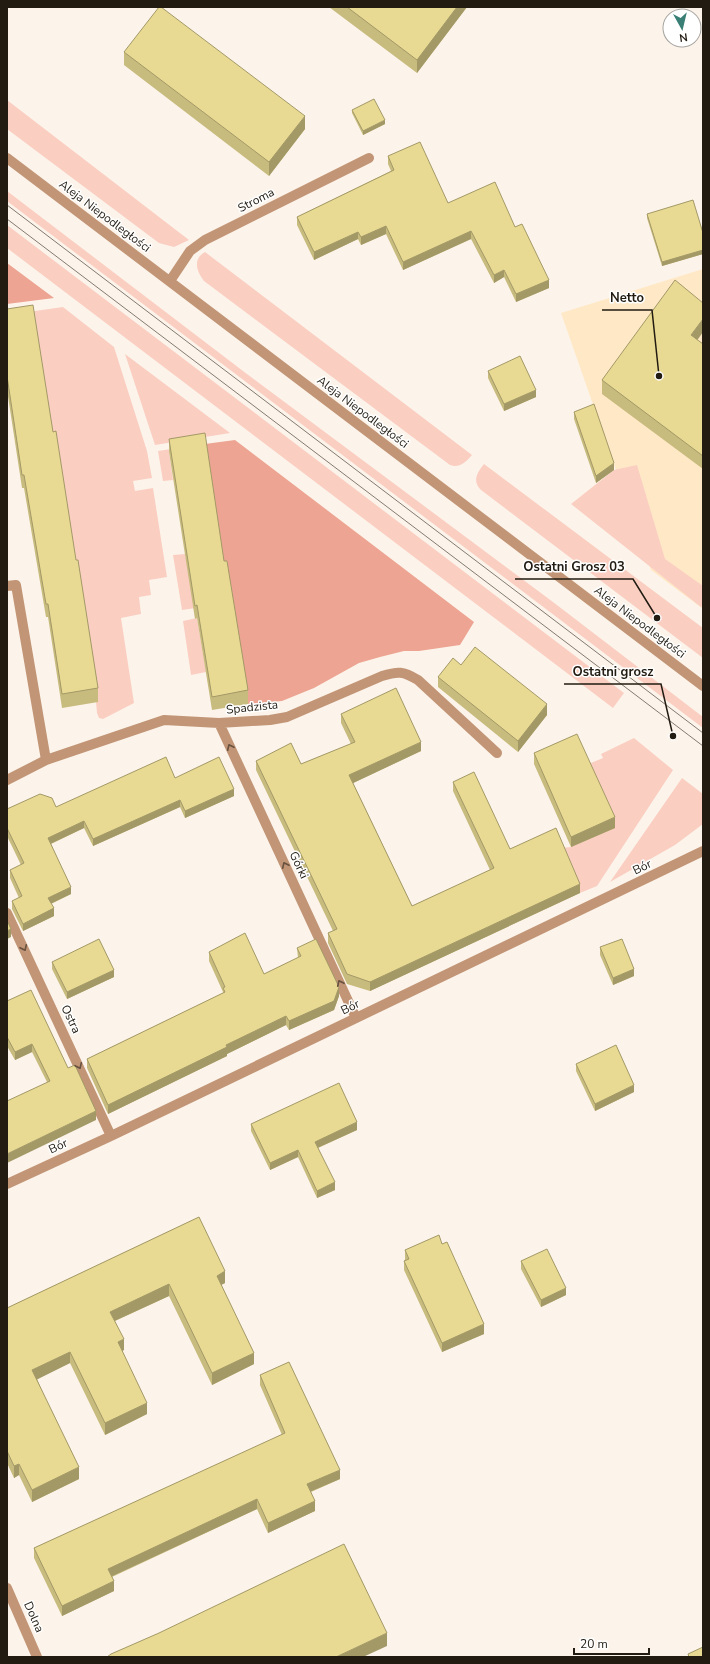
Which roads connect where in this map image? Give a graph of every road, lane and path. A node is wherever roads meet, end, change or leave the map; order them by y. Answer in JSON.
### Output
{"nodes":[{"id":1,"x":7,"y":158,"type":"edge"},
{"id":2,"x":369,"y":158,"type":"dead end"},
{"id":3,"x":170,"y":281,"type":"junction"},
{"id":4,"x":7,"y":586,"type":"edge"},
{"id":5,"x":703,"y":686,"type":"edge"},
{"id":6,"x":219,"y":723,"type":"junction"},
{"id":7,"x":497,"y":753,"type":"dead end"},
{"id":8,"x":46,"y":760,"type":"junction"},
{"id":9,"x":7,"y":780,"type":"edge"},
{"id":10,"x":703,"y":850,"type":"edge"},
{"id":11,"x":7,"y":913,"type":"edge"},
{"id":12,"x":356,"y":1018,"type":"junction"},
{"id":13,"x":111,"y":1136,"type":"junction"},
{"id":14,"x":7,"y":1184,"type":"edge"},
{"id":15,"x":7,"y":1588,"type":"edge"},
{"id":16,"x":37,"y":1657,"type":"edge"}],
"edges":[{"from":1,"to":3,"type":"street","name":"Aleja Niepodległości"},
{"from":2,"to":3,"type":"street","name":"Stroma"},
{"from":3,"to":5,"type":"street","name":"Aleja Niepodległości"},
{"from":4,"to":8,"type":"street"},
{"from":6,"to":7,"type":"street","name":"Spadzista"},
{"from":6,"to":8,"type":"street","name":"Spadzista"},
{"from":12,"to":6,"type":"street","name":"Górki","one_way":true},
{"from":8,"to":9,"type":"street","name":"Spadzista"},
{"from":10,"to":12,"type":"street","name":"Bór"},
{"from":11,"to":13,"type":"street","name":"Ostra","one_way":true},
{"from":12,"to":13,"type":"street","name":"Bór"},
{"from":13,"to":14,"type":"street","name":"Bór"},
{"from":15,"to":16,"type":"street","name":"Dolna"}]}
